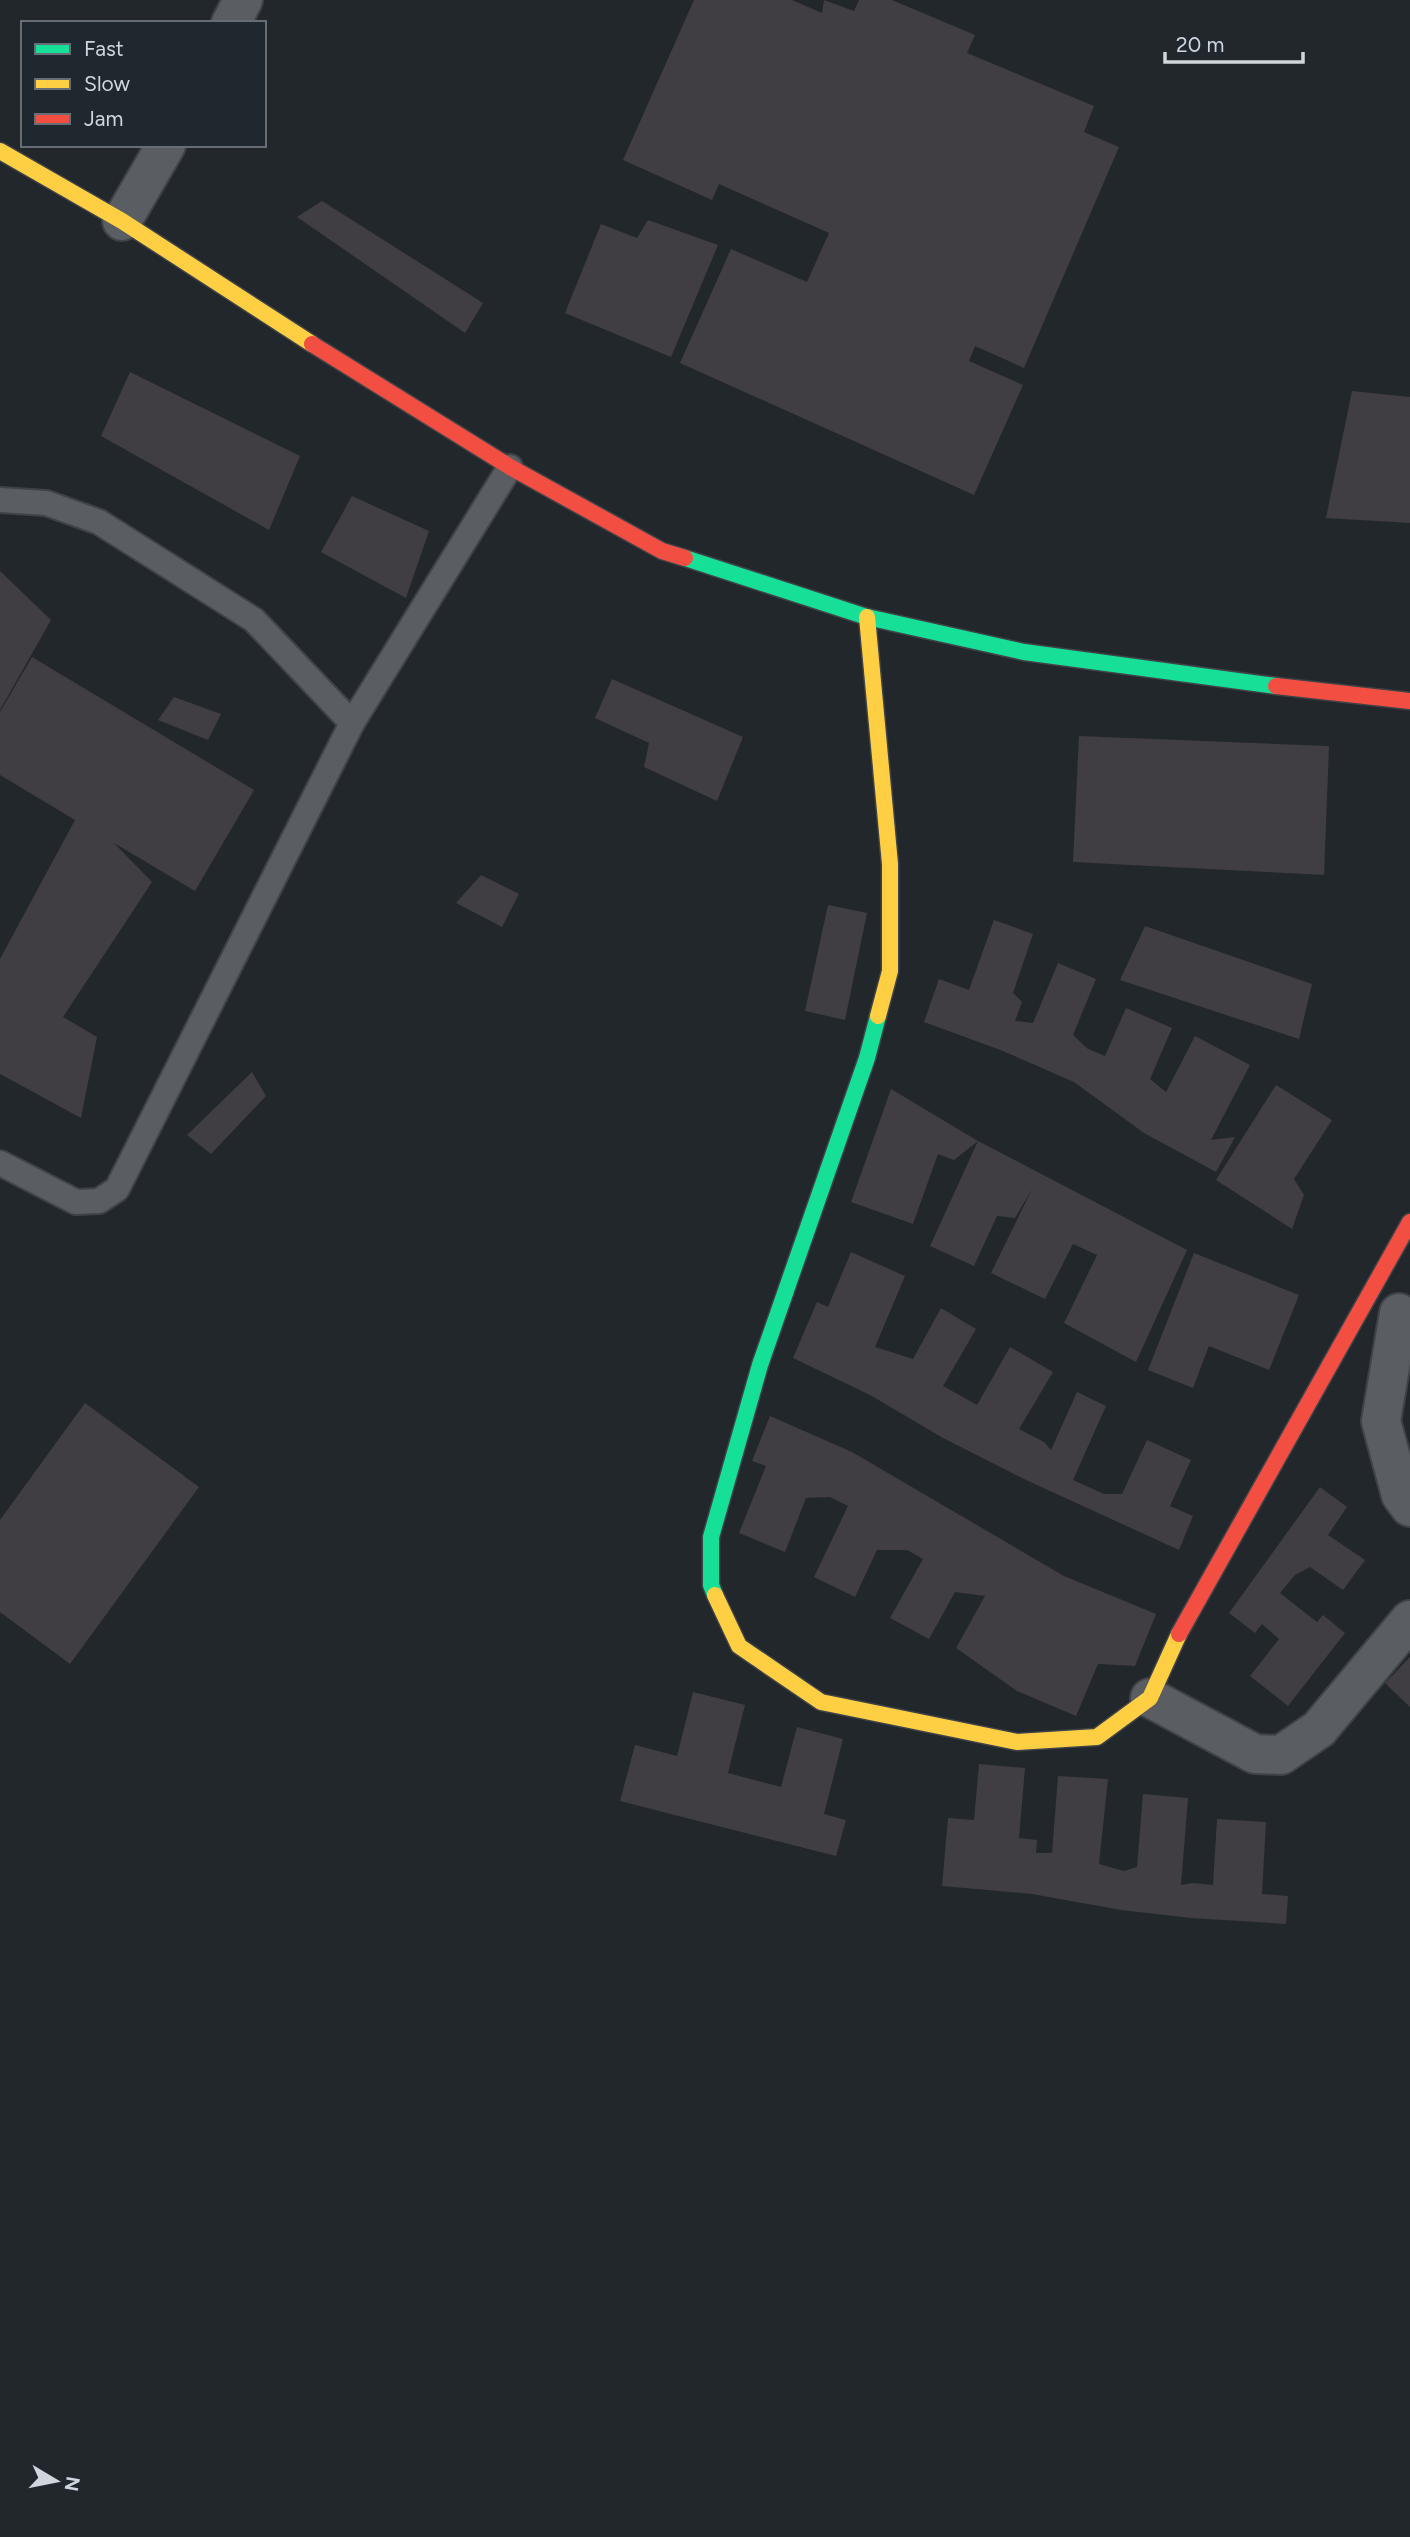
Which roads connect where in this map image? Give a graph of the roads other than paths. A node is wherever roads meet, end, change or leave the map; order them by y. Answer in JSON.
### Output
{"nodes":[{"id":1,"x":243,"y":0,"type":"edge"},
{"id":2,"x":232,"y":21,"type":"edge"},
{"id":3,"x":165,"y":147,"type":"edge"},
{"id":4,"x":0,"y":151,"type":"edge"},
{"id":5,"x":122,"y":221,"type":"junction"},
{"id":6,"x":510,"y":467,"type":"junction"},
{"id":7,"x":0,"y":500,"type":"edge"},
{"id":8,"x":867,"y":617,"type":"junction"},
{"id":9,"x":1410,"y":701,"type":"edge"},
{"id":10,"x":352,"y":723,"type":"junction"},
{"id":11,"x":0,"y":1163,"type":"edge"},
{"id":12,"x":1410,"y":1222,"type":"edge"},
{"id":13,"x":1374,"y":1285,"type":"junction"},
{"id":14,"x":1405,"y":1318,"type":"edge"},
{"id":15,"x":1410,"y":1507,"type":"edge"},
{"id":16,"x":1410,"y":1620,"type":"edge"},
{"id":17,"x":1150,"y":1698,"type":"junction"}],
"edges":[{"from":1,"to":2,"type":"street"},
{"from":3,"to":5,"type":"street"},
{"from":4,"to":5,"type":"street"},
{"from":5,"to":6,"type":"street"},
{"from":6,"to":8,"type":"street"},
{"from":6,"to":10,"type":"lane"},
{"from":7,"to":10,"type":"lane"},
{"from":8,"to":9,"type":"street"},
{"from":8,"to":17,"type":"street"},
{"from":10,"to":11,"type":"lane"},
{"from":12,"to":13,"type":"street"},
{"from":13,"to":14,"type":"street"},
{"from":13,"to":17,"type":"street"},
{"from":14,"to":15,"type":"street"},
{"from":16,"to":17,"type":"street"}]}
